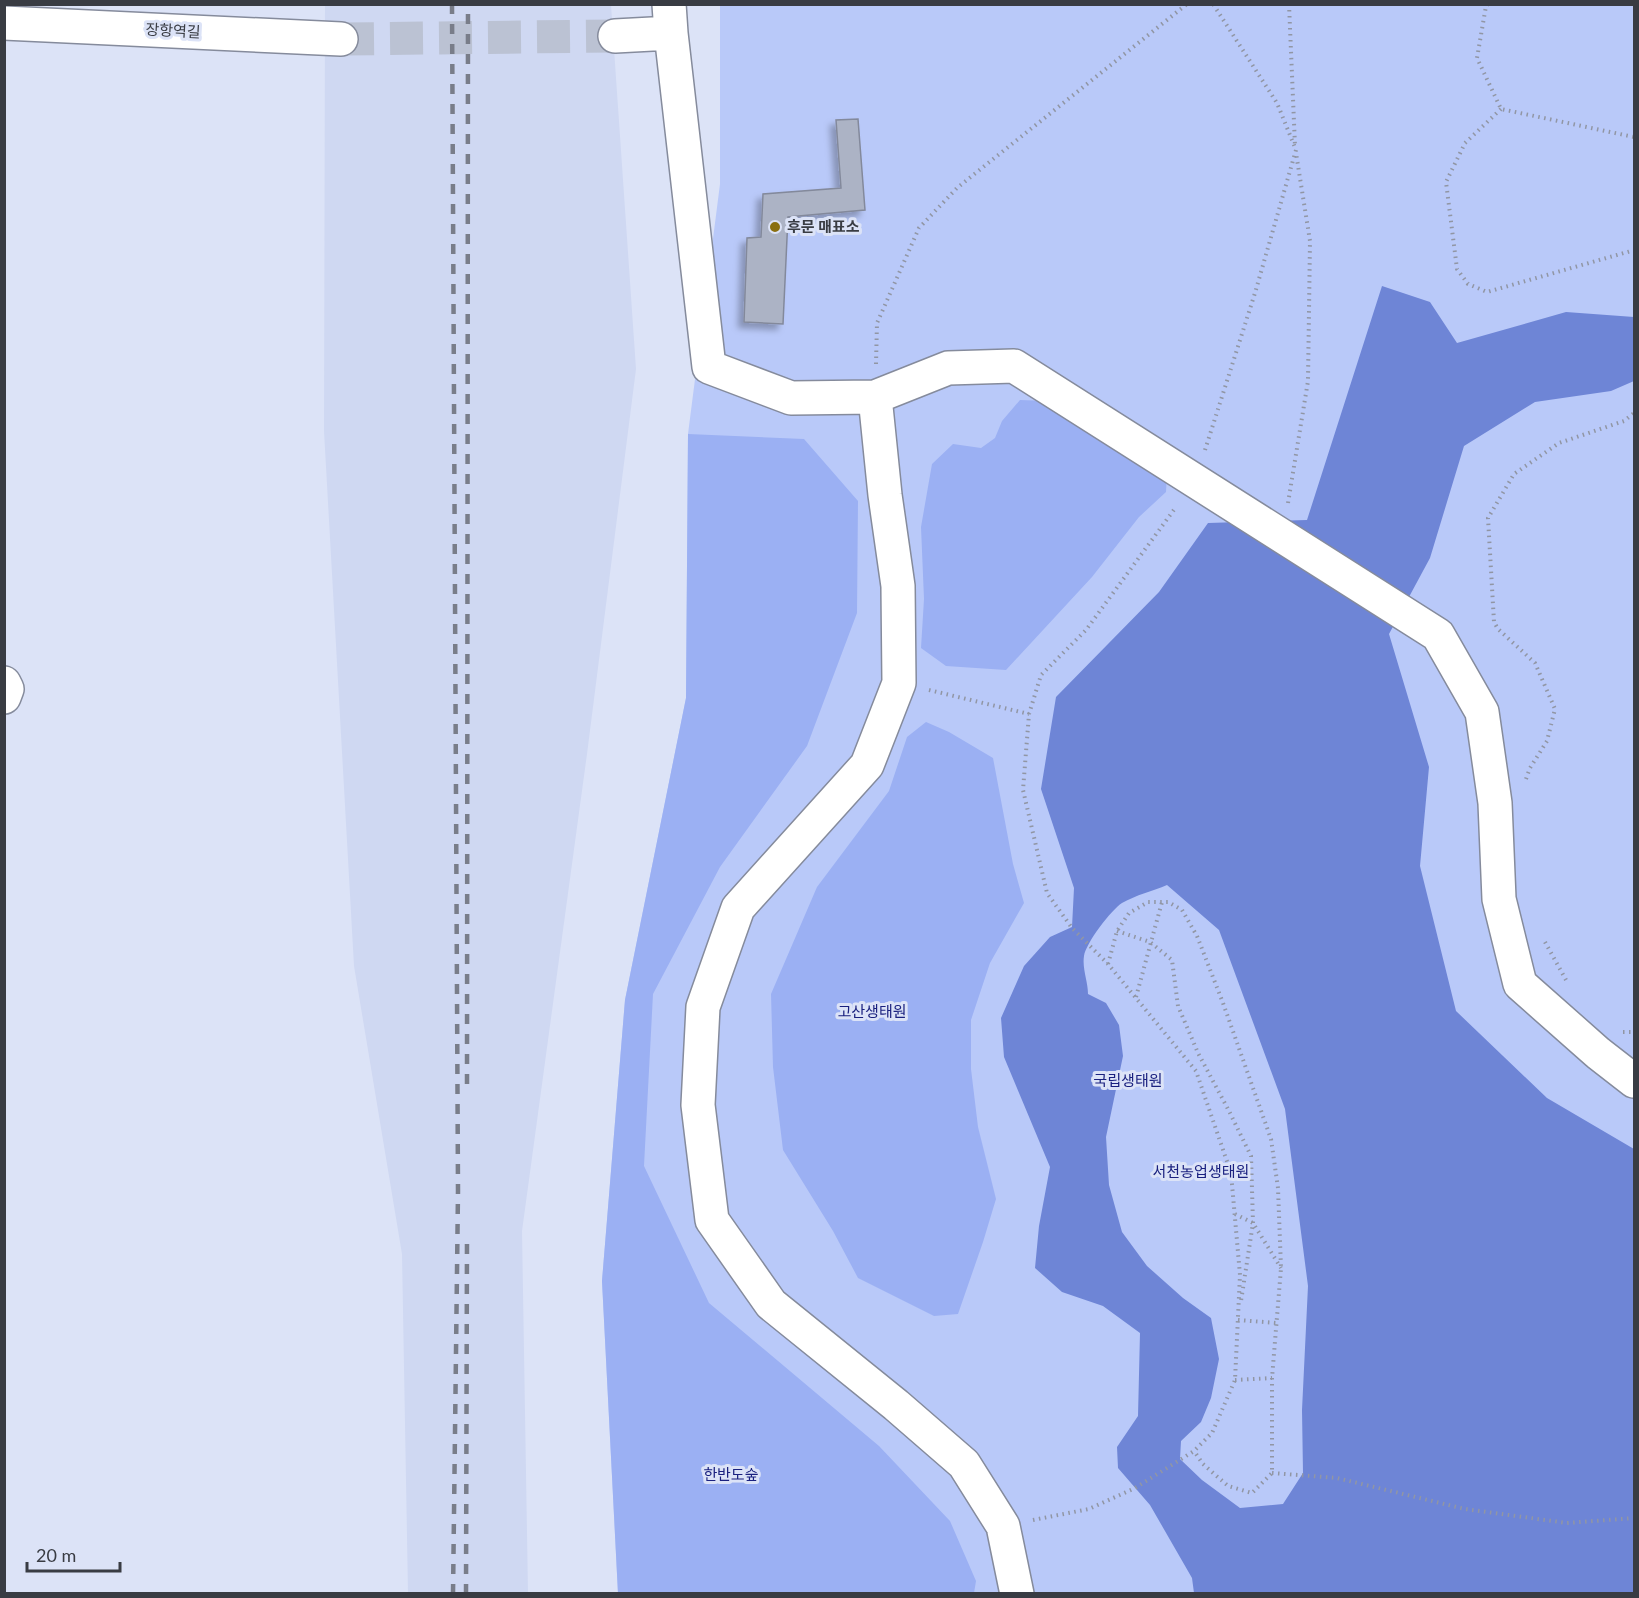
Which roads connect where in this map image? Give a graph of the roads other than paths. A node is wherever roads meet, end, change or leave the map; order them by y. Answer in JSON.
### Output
{"nodes":[{"id":1,"x":670,"y":19,"type":"edge"},
{"id":2,"x":4,"y":23,"type":"edge"},
{"id":3,"x":615,"y":36,"type":"tunnel mouth"},
{"id":4,"x":341,"y":39,"type":"tunnel mouth"},
{"id":5,"x":875,"y":397,"type":"junction"},
{"id":6,"x":4,"y":683,"type":"edge"},
{"id":7,"x":4,"y":697,"type":"edge"},
{"id":8,"x":1635,"y":1081,"type":"edge"},
{"id":9,"x":1017,"y":1593,"type":"edge"}],
"edges":[{"from":1,"to":3,"type":"street"},
{"from":1,"to":5,"type":"street"},
{"from":2,"to":4,"type":"street","name":"장항역길"},
{"from":5,"to":8,"type":"street"},
{"from":5,"to":9,"type":"street"},
{"from":6,"to":7,"type":"street"}]}
